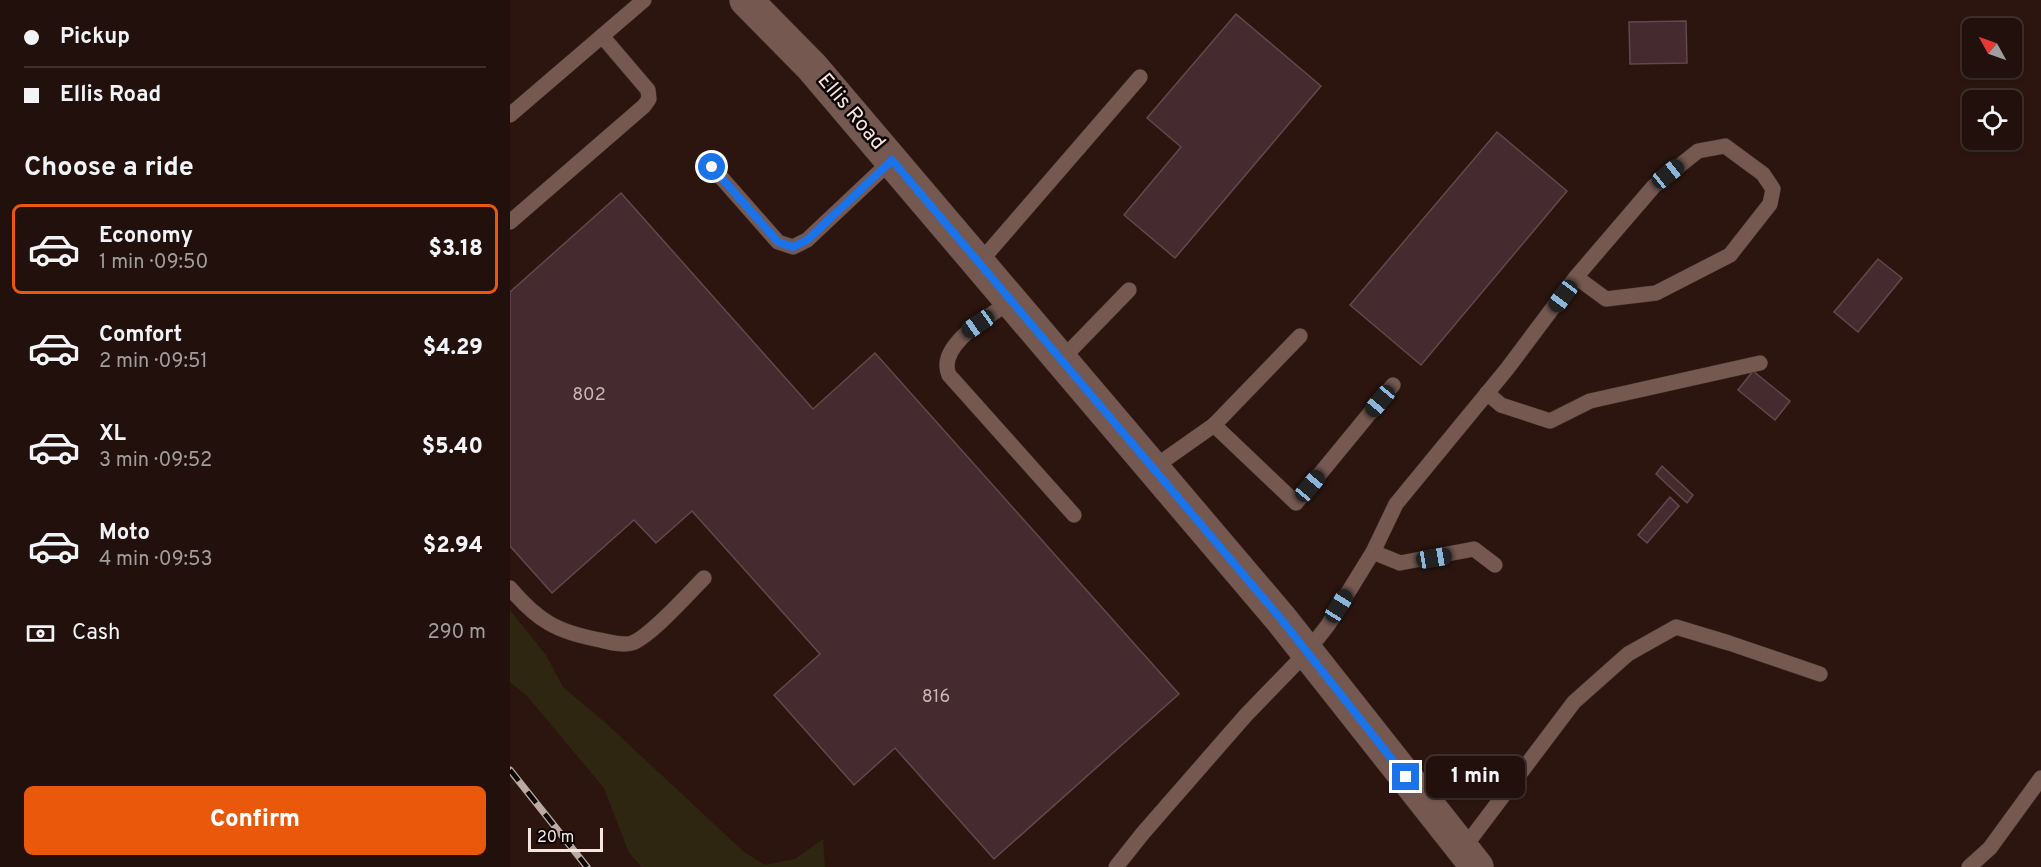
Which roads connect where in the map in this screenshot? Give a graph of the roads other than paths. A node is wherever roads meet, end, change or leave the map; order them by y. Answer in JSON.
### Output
{"nodes":[{"id":1,"x":644,"y":0,"type":"edge"},
{"id":2,"x":746,"y":0,"type":"edge"},
{"id":3,"x":602,"y":36,"type":"junction"},
{"id":4,"x":1140,"y":78,"type":"dead end"},
{"id":5,"x":510,"y":115,"type":"edge"},
{"id":6,"x":892,"y":160,"type":"junction"},
{"id":7,"x":712,"y":167,"type":"dead end"},
{"id":8,"x":510,"y":222,"type":"edge"},
{"id":9,"x":979,"y":263,"type":"junction"},
{"id":10,"x":1576,"y":277,"type":"junction"},
{"id":11,"x":1129,"y":290,"type":"dead end"},
{"id":12,"x":1011,"y":301,"type":"junction"},
{"id":13,"x":1300,"y":336,"type":"dead end"},
{"id":14,"x":1061,"y":360,"type":"junction"},
{"id":15,"x":1760,"y":363,"type":"dead end"},
{"id":16,"x":1394,"y":385,"type":"dead end"},
{"id":17,"x":1487,"y":393,"type":"junction"},
{"id":18,"x":1214,"y":425,"type":"junction"},
{"id":19,"x":1153,"y":468,"type":"junction"},
{"id":20,"x":1074,"y":515,"type":"dead end"},
{"id":21,"x":1373,"y":552,"type":"junction"},
{"id":22,"x":1495,"y":565,"type":"dead end"},
{"id":23,"x":704,"y":578,"type":"dead end"},
{"id":24,"x":510,"y":588,"type":"edge"},
{"id":25,"x":1307,"y":652,"type":"junction"},
{"id":26,"x":1820,"y":674,"type":"dead end"},
{"id":27,"x":2041,"y":778,"type":"edge"},
{"id":28,"x":1470,"y":858,"type":"edge"},
{"id":29,"x":1116,"y":867,"type":"edge"},
{"id":30,"x":1969,"y":867,"type":"edge"}],
"edges":[{"from":1,"to":3,"type":"lane"},
{"from":2,"to":6,"type":"main road","name":"Ellis Road"},
{"from":3,"to":5,"type":"lane"},
{"from":3,"to":8,"type":"lane"},
{"from":4,"to":9,"type":"lane"},
{"from":6,"to":7,"type":"lane"},
{"from":6,"to":9,"type":"main road","name":"Ellis Road"},
{"from":9,"to":12,"type":"main road","name":"Ellis Road"},
{"from":10,"to":10,"type":"lane"},
{"from":10,"to":17,"type":"lane"},
{"from":11,"to":14,"type":"lane"},
{"from":12,"to":14,"type":"main road","name":"Ellis Road"},
{"from":12,"to":20,"type":"lane"},
{"from":13,"to":18,"type":"lane"},
{"from":14,"to":19,"type":"main road","name":"Ellis Road"},
{"from":15,"to":17,"type":"lane"},
{"from":16,"to":18,"type":"lane"},
{"from":17,"to":21,"type":"lane"},
{"from":18,"to":19,"type":"lane"},
{"from":19,"to":25,"type":"main road","name":"Ellis Road"},
{"from":21,"to":22,"type":"lane"},
{"from":21,"to":25,"type":"lane"},
{"from":23,"to":24,"type":"lane"},
{"from":25,"to":28,"type":"main road","name":"Ellis Road"},
{"from":25,"to":29,"type":"lane"},
{"from":26,"to":28,"type":"lane"},
{"from":27,"to":30,"type":"lane"}]}
